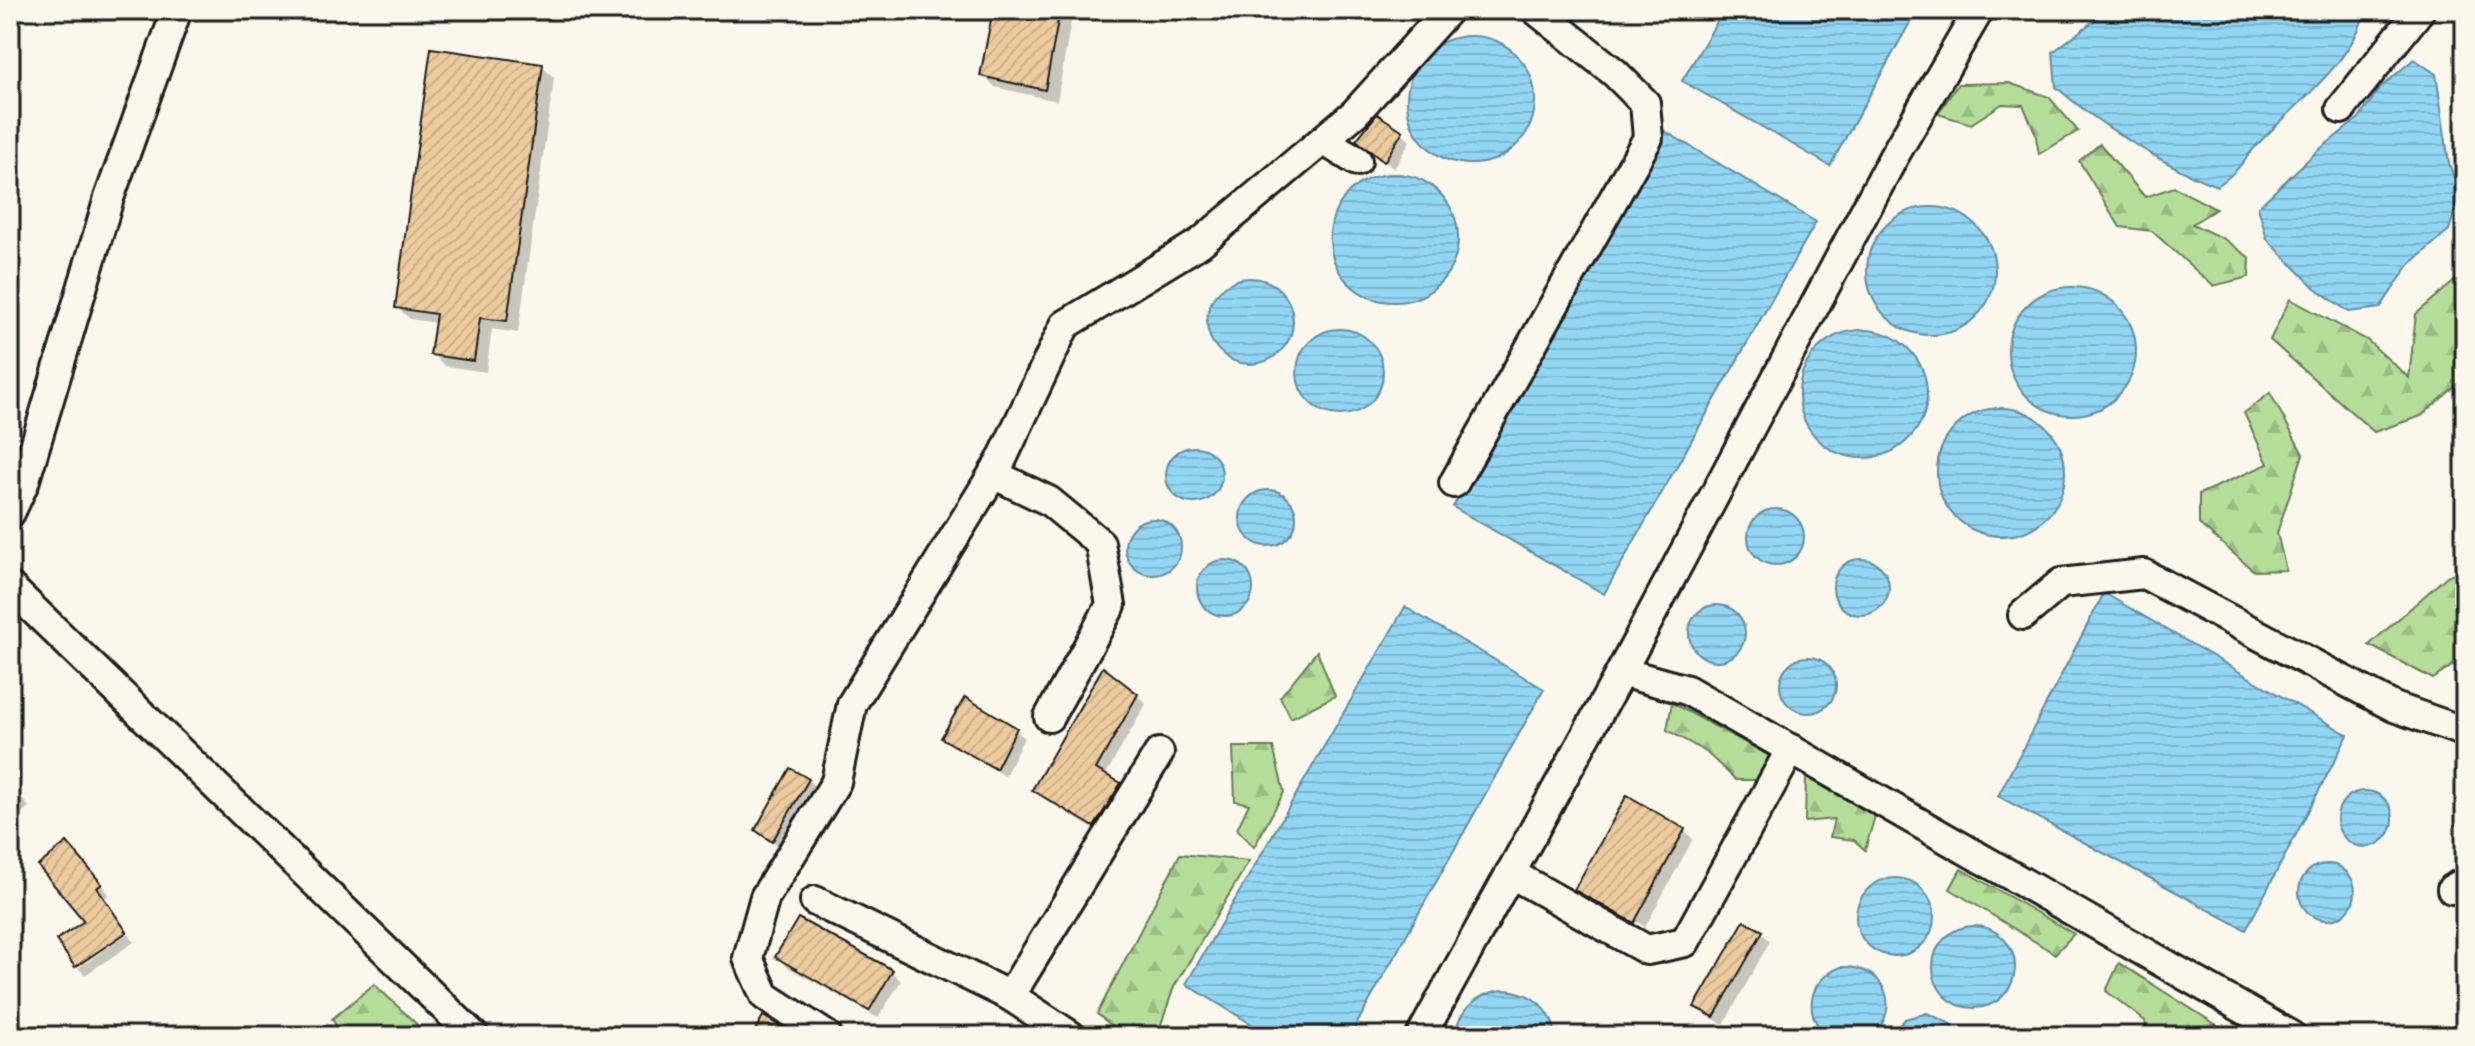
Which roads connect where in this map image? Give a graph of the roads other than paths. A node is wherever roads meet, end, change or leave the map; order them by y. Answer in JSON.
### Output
{"nodes":[{"id":1,"x":177,"y":10,"type":"edge"},
{"id":2,"x":1448,"y":10,"type":"edge"},
{"id":3,"x":1536,"y":10,"type":"edge"},
{"id":4,"x":1979,"y":10,"type":"edge"},
{"id":5,"x":2420,"y":10,"type":"edge"},
{"id":6,"x":2341,"y":109,"type":"dead end"},
{"id":7,"x":1323,"y":140,"type":"junction"},
{"id":8,"x":1357,"y":161,"type":"dead end"},
{"id":9,"x":993,"y":474,"type":"junction"},
{"id":10,"x":1454,"y":483,"type":"dead end"},
{"id":11,"x":10,"y":513,"type":"edge"},
{"id":12,"x":10,"y":587,"type":"edge"},
{"id":13,"x":2023,"y":615,"type":"dead end"},
{"id":14,"x":1621,"y":672,"type":"junction"},
{"id":15,"x":1049,"y":717,"type":"dead end"},
{"id":16,"x":2465,"y":732,"type":"edge"},
{"id":17,"x":1791,"y":749,"type":"junction"},
{"id":18,"x":1159,"y":753,"type":"dead end"},
{"id":19,"x":1510,"y":873,"type":"junction"},
{"id":20,"x":815,"y":901,"type":"dead end"},
{"id":21,"x":1010,"y":996,"type":"junction"},
{"id":22,"x":474,"y":1036,"type":"edge"},
{"id":23,"x":827,"y":1036,"type":"edge"},
{"id":24,"x":1071,"y":1036,"type":"edge"},
{"id":25,"x":1421,"y":1036,"type":"edge"},
{"id":26,"x":2291,"y":1036,"type":"edge"}],
"edges":[{"from":1,"to":11,"type":"street"},
{"from":2,"to":7,"type":"street"},
{"from":3,"to":10,"type":"street"},
{"from":4,"to":14,"type":"street"},
{"from":5,"to":6,"type":"street"},
{"from":7,"to":8,"type":"street"},
{"from":7,"to":9,"type":"street"},
{"from":9,"to":15,"type":"street"},
{"from":9,"to":23,"type":"street"},
{"from":12,"to":22,"type":"street"},
{"from":13,"to":16,"type":"street"},
{"from":14,"to":17,"type":"street"},
{"from":14,"to":19,"type":"street"},
{"from":17,"to":19,"type":"street"},
{"from":17,"to":26,"type":"street"},
{"from":18,"to":21,"type":"street"},
{"from":19,"to":25,"type":"street"},
{"from":20,"to":21,"type":"street"},
{"from":21,"to":24,"type":"street"}]}
